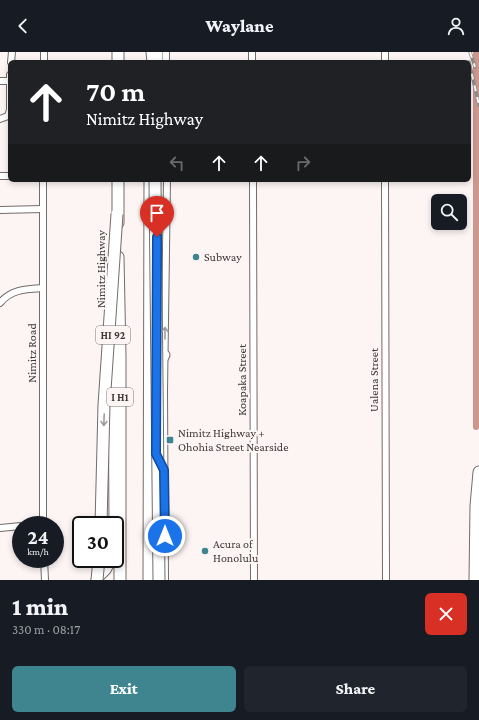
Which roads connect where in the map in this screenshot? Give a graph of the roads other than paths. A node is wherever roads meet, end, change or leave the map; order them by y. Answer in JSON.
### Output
{"nodes":[{"id":1,"x":43,"y":182,"type":"edge"},
{"id":2,"x":113,"y":182,"type":"edge"},
{"id":3,"x":118,"y":182,"type":"edge"},
{"id":4,"x":150,"y":182,"type":"edge"},
{"id":5,"x":156,"y":182,"type":"edge"},
{"id":6,"x":156,"y":182,"type":"edge"},
{"id":7,"x":167,"y":182,"type":"edge"},
{"id":8,"x":253,"y":182,"type":"edge"},
{"id":9,"x":385,"y":182,"type":"edge"},
{"id":10,"x":43,"y":209,"type":"junction"},
{"id":11,"x":0,"y":210,"type":"edge"},
{"id":12,"x":118,"y":214,"type":"junction"},
{"id":13,"x":43,"y":288,"type":"junction"},
{"id":14,"x":0,"y":303,"type":"edge"},
{"id":15,"x":165,"y":355,"type":"junction"},
{"id":16,"x":156,"y":370,"type":"junction"},
{"id":17,"x":156,"y":454,"type":"junction"},
{"id":18,"x":164,"y":470,"type":"junction"},
{"id":19,"x":479,"y":472,"type":"edge"},
{"id":20,"x":43,"y":516,"type":"edge"},
{"id":21,"x":100,"y":516,"type":"edge"},
{"id":22,"x":114,"y":516,"type":"edge"},
{"id":23,"x":12,"y":527,"type":"edge"},
{"id":24,"x":0,"y":528,"type":"edge"},
{"id":25,"x":165,"y":564,"type":"junction"},
{"id":26,"x":44,"y":568,"type":"edge"},
{"id":27,"x":98,"y":568,"type":"edge"},
{"id":28,"x":107,"y":568,"type":"edge"},
{"id":29,"x":113,"y":568,"type":"edge"},
{"id":30,"x":45,"y":580,"type":"edge"},
{"id":31,"x":97,"y":580,"type":"edge"},
{"id":32,"x":114,"y":580,"type":"edge"},
{"id":33,"x":120,"y":580,"type":"edge"},
{"id":34,"x":151,"y":580,"type":"edge"},
{"id":35,"x":160,"y":580,"type":"edge"},
{"id":36,"x":165,"y":580,"type":"edge"},
{"id":37,"x":254,"y":580,"type":"edge"},
{"id":38,"x":386,"y":580,"type":"edge"},
{"id":39,"x":475,"y":580,"type":"edge"}],
"edges":[{"from":1,"to":10,"type":"street","name":"Nimitz Road"},
{"from":2,"to":22,"type":"main road","name":"Nimitz Highway","number":"HI 92"},
{"from":3,"to":12,"type":"highway","number":"I H1"},
{"from":4,"to":34,"type":"highway","number":"I H1"},
{"from":5,"to":16,"type":"main road"},
{"from":6,"to":35,"type":"highway","bridge":true},
{"from":15,"to":7,"type":"street","one_way":true},
{"from":8,"to":37,"type":"street","name":"Koapaka Street"},
{"from":9,"to":38,"type":"street","name":"Ualena Street"},
{"from":10,"to":11,"type":"street"},
{"from":10,"to":13,"type":"street","name":"Nimitz Road"},
{"from":12,"to":21,"type":"highway","one_way":true,"bridge":true},
{"from":12,"to":33,"type":"highway","number":"I H1","bridge":true},
{"from":13,"to":14,"type":"street"},
{"from":13,"to":20,"type":"street","name":"Nimitz Road"},
{"from":15,"to":16,"type":"main road"},
{"from":15,"to":18,"type":"street"},
{"from":16,"to":17,"type":"main road"},
{"from":17,"to":18,"type":"main road"},
{"from":17,"to":34,"type":"main road"},
{"from":18,"to":25,"type":"street"},
{"from":19,"to":39,"type":"highway"},
{"from":23,"to":24,"type":"street"},
{"from":25,"to":34,"type":"main road"},
{"from":25,"to":36,"type":"street"},
{"from":26,"to":30,"type":"street"},
{"from":27,"to":31,"type":"highway","bridge":true},
{"from":28,"to":31,"type":"main road"},
{"from":29,"to":32,"type":"main road"}]}
